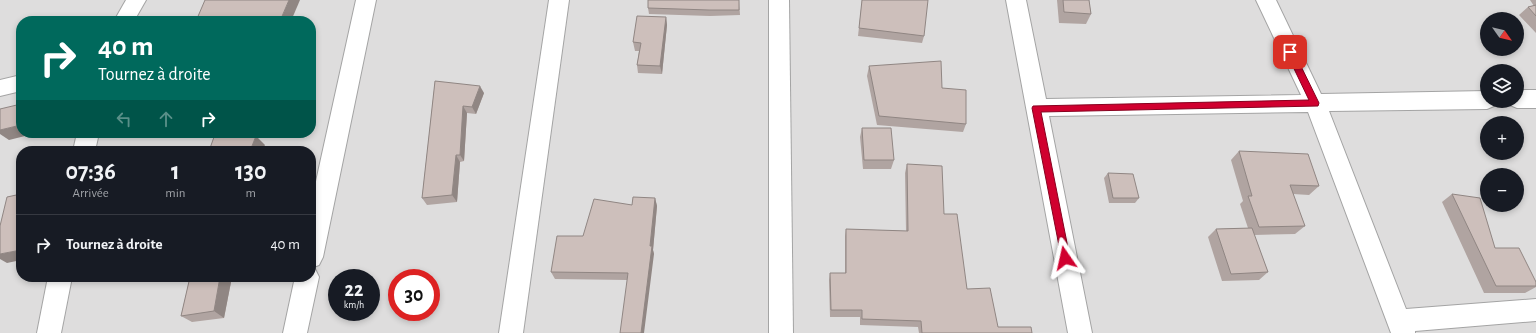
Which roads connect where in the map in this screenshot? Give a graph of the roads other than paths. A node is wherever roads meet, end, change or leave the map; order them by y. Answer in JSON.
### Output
{"nodes":[{"id":1,"x":136,"y":0,"type":"edge"},
{"id":2,"x":366,"y":0,"type":"edge"},
{"id":3,"x":559,"y":0,"type":"edge"},
{"id":4,"x":779,"y":0,"type":"edge"},
{"id":5,"x":1016,"y":0,"type":"edge"},
{"id":6,"x":1266,"y":0,"type":"edge"},
{"id":7,"x":127,"y":16,"type":"edge"},
{"id":8,"x":16,"y":84,"type":"edge"},
{"id":9,"x":0,"y":88,"type":"edge"},
{"id":10,"x":1524,"y":99,"type":"edge"},
{"id":11,"x":1536,"y":99,"type":"edge"},
{"id":12,"x":1480,"y":100,"type":"edge"},
{"id":13,"x":1315,"y":103,"type":"junction"},
{"id":14,"x":1036,"y":108,"type":"junction"},
{"id":15,"x":316,"y":234,"type":"edge"},
{"id":16,"x":59,"y":282,"type":"edge"},
{"id":17,"x":306,"y":282,"type":"edge"},
{"id":18,"x":1536,"y":310,"type":"edge"},
{"id":19,"x":1401,"y":327,"type":"edge"},
{"id":20,"x":49,"y":333,"type":"edge"},
{"id":21,"x":295,"y":333,"type":"edge"},
{"id":22,"x":512,"y":333,"type":"edge"},
{"id":23,"x":781,"y":333,"type":"edge"},
{"id":24,"x":1080,"y":333,"type":"edge"}],
"edges":[{"from":1,"to":7,"type":"street"},
{"from":2,"to":15,"type":"street"},
{"from":3,"to":22,"type":"street"},
{"from":4,"to":23,"type":"street"},
{"from":5,"to":14,"type":"street"},
{"from":6,"to":13,"type":"street"},
{"from":8,"to":9,"type":"street"},
{"from":10,"to":11,"type":"street"},
{"from":12,"to":13,"type":"street"},
{"from":13,"to":14,"type":"street"},
{"from":13,"to":19,"type":"street"},
{"from":14,"to":24,"type":"street"},
{"from":16,"to":20,"type":"street"},
{"from":17,"to":21,"type":"street"},
{"from":18,"to":19,"type":"street"}]}
